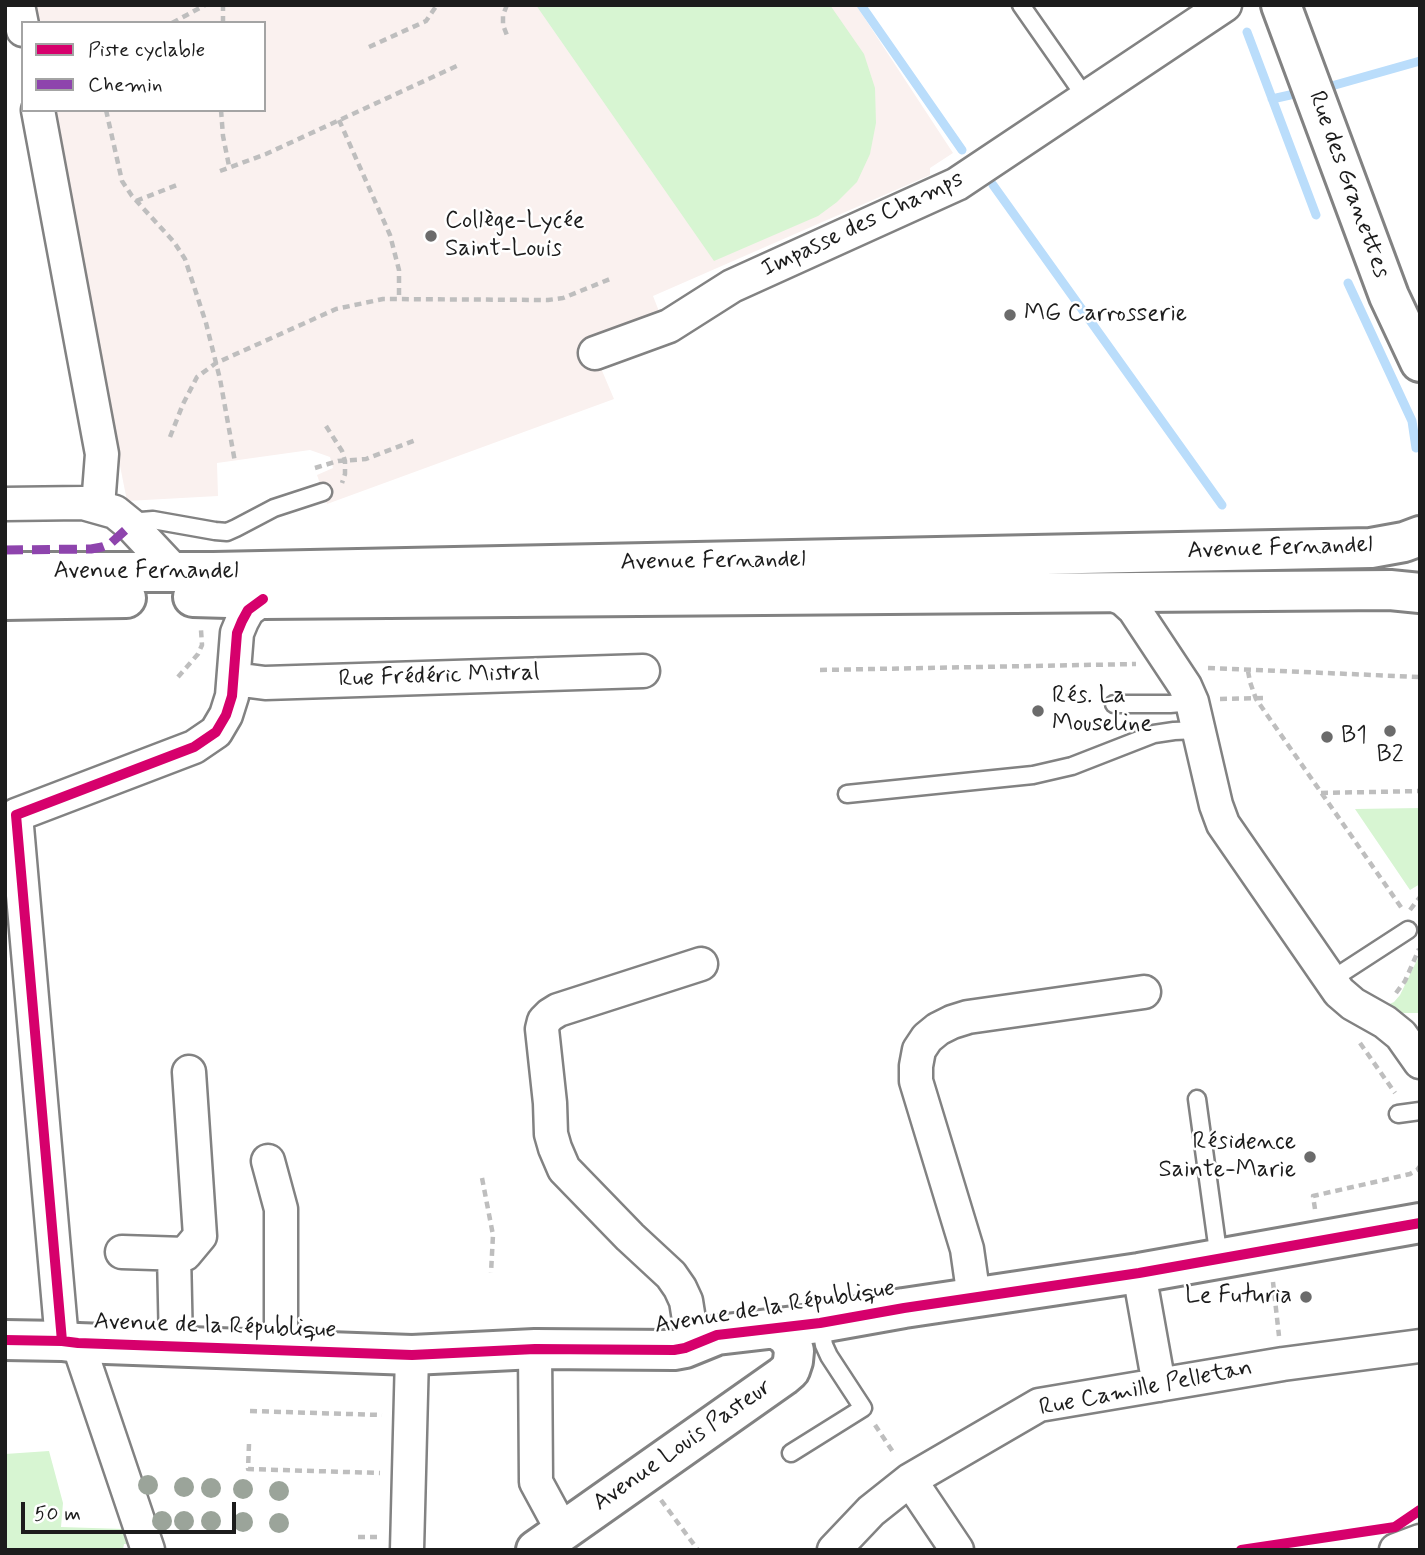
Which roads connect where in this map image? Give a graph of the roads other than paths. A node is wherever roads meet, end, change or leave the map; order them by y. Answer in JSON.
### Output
{"nodes":[{"id":1,"x":1021,"y":5,"type":"edge"},
{"id":2,"x":1281,"y":5,"type":"edge"},
{"id":3,"x":1219,"y":7,"type":"edge"},
{"id":4,"x":1086,"y":99,"type":"junction"},
{"id":5,"x":38,"y":112,"type":"edge"},
{"id":6,"x":595,"y":353,"type":"dead end"},
{"id":7,"x":1420,"y":362,"type":"edge"},
{"id":8,"x":323,"y":492,"type":"road end"},
{"id":9,"x":5,"y":504,"type":"edge"},
{"id":10,"x":98,"y":506,"type":"junction"},
{"id":11,"x":131,"y":525,"type":"junction"},
{"id":12,"x":1420,"y":536,"type":"edge"},
{"id":13,"x":5,"y":572,"type":"edge"},
{"id":14,"x":176,"y":573,"type":"junction"},
{"id":15,"x":1107,"y":592,"type":"junction"},
{"id":16,"x":1420,"y":593,"type":"edge"},
{"id":17,"x":263,"y":599,"type":"junction"},
{"id":18,"x":5,"y":600,"type":"edge"},
{"id":19,"x":643,"y":671,"type":"dead end"},
{"id":20,"x":234,"y":679,"type":"junction"},
{"id":21,"x":1114,"y":704,"type":"dead end"},
{"id":22,"x":1188,"y":721,"type":"junction"},
{"id":23,"x":847,"y":794,"type":"dead end"},
{"id":24,"x":11,"y":815,"type":"edge"},
{"id":25,"x":1408,"y":924,"type":"road end"},
{"id":26,"x":701,"y":964,"type":"dead end"},
{"id":27,"x":1331,"y":980,"type":"junction"},
{"id":28,"x":1144,"y":992,"type":"dead end"},
{"id":29,"x":1420,"y":1062,"type":"edge"},
{"id":30,"x":189,"y":1072,"type":"dead end"},
{"id":31,"x":1197,"y":1099,"type":"dead end"},
{"id":32,"x":268,"y":1161,"type":"dead end"},
{"id":33,"x":1420,"y":1223,"type":"edge"},
{"id":34,"x":122,"y":1252,"type":"dead end"},
{"id":35,"x":174,"y":1254,"type":"junction"},
{"id":36,"x":1219,"y":1259,"type":"junction"},
{"id":37,"x":1139,"y":1273,"type":"junction"},
{"id":38,"x":974,"y":1298,"type":"junction"},
{"id":39,"x":820,"y":1323,"type":"junction"},
{"id":40,"x":776,"y":1329,"type":"junction"},
{"id":41,"x":5,"y":1340,"type":"edge"},
{"id":42,"x":70,"y":1342,"type":"junction"},
{"id":43,"x":693,"y":1345,"type":"junction"},
{"id":44,"x":176,"y":1346,"type":"junction"},
{"id":45,"x":1420,"y":1346,"type":"edge"},
{"id":46,"x":535,"y":1349,"type":"junction"},
{"id":47,"x":281,"y":1350,"type":"junction"},
{"id":48,"x":412,"y":1355,"type":"junction"},
{"id":49,"x":1159,"y":1385,"type":"junction"},
{"id":50,"x":791,"y":1453,"type":"dead end"},
{"id":51,"x":910,"y":1480,"type":"junction"},
{"id":52,"x":549,"y":1540,"type":"edge"},
{"id":53,"x":1420,"y":1541,"type":"edge"},
{"id":54,"x":148,"y":1550,"type":"edge"},
{"id":55,"x":407,"y":1550,"type":"edge"},
{"id":56,"x":834,"y":1550,"type":"edge"},
{"id":57,"x":957,"y":1550,"type":"edge"},
{"id":58,"x":1396,"y":1550,"type":"edge"}],
"edges":[{"from":1,"to":4,"type":"lane"},
{"from":2,"to":7,"type":"main road","name":"Rue des Granettes"},
{"from":3,"to":4,"type":"street","name":"Impasse des Champs"},
{"from":4,"to":6,"type":"street","name":"Impasse des Champs"},
{"from":5,"to":10,"type":"street"},
{"from":8,"to":11,"type":"lane"},
{"from":9,"to":10,"type":"street"},
{"from":10,"to":11,"type":"street"},
{"from":11,"to":14,"type":"street"},
{"from":12,"to":14,"type":"main road","name":"Avenue Fernandel"},
{"from":13,"to":14,"type":"main road","name":"Avenue Fernandel"},
{"from":15,"to":16,"type":"main road","name":"Avenue Fernandel"},
{"from":15,"to":17,"type":"main road","name":"Avenue Fernandel"},
{"from":15,"to":22,"type":"street"},
{"from":17,"to":18,"type":"main road","name":"Avenue Fernandel"},
{"from":17,"to":20,"type":"street"},
{"from":19,"to":20,"type":"street","name":"Rue Frédéric Mistral"},
{"from":20,"to":24,"type":"street"},
{"from":21,"to":22,"type":"lane"},
{"from":22,"to":23,"type":"lane"},
{"from":22,"to":27,"type":"street"},
{"from":24,"to":42,"type":"street"},
{"from":25,"to":27,"type":"lane"},
{"from":26,"to":43,"type":"street"},
{"from":27,"to":29,"type":"street"},
{"from":28,"to":38,"type":"street"},
{"from":30,"to":35,"type":"street"},
{"from":31,"to":36,"type":"lane"},
{"from":32,"to":47,"type":"street"},
{"from":33,"to":36,"type":"main road","name":"Avenue de la République"},
{"from":34,"to":35,"type":"street"},
{"from":35,"to":44,"type":"street"},
{"from":36,"to":37,"type":"main road","name":"Avenue de la République"},
{"from":37,"to":38,"type":"main road","name":"Avenue de la République"},
{"from":37,"to":49,"type":"street"},
{"from":38,"to":39,"type":"main road","name":"Avenue de la République"},
{"from":39,"to":40,"type":"main road","name":"Avenue de la République"},
{"from":39,"to":50,"type":"lane"},
{"from":40,"to":43,"type":"main road","name":"Avenue de la République"},
{"from":40,"to":52,"type":"main road","name":"Avenue Louis Pasteur"},
{"from":41,"to":42,"type":"main road","name":"Avenue de la République"},
{"from":42,"to":44,"type":"main road","name":"Avenue de la République"},
{"from":42,"to":54,"type":"street"},
{"from":43,"to":46,"type":"main road","name":"Avenue de la République"},
{"from":44,"to":47,"type":"main road","name":"Avenue de la République"},
{"from":45,"to":49,"type":"street","name":"Rue Camille Pelletan"},
{"from":46,"to":48,"type":"main road","name":"Avenue de la République"},
{"from":46,"to":52,"type":"street"},
{"from":47,"to":48,"type":"main road","name":"Avenue de la République"},
{"from":48,"to":55,"type":"street"},
{"from":49,"to":51,"type":"street","name":"Rue Camille Pelletan"},
{"from":51,"to":56,"type":"street","name":"Rue Camille Pelletan"},
{"from":51,"to":57,"type":"street"},
{"from":53,"to":58,"type":"street"}]}
